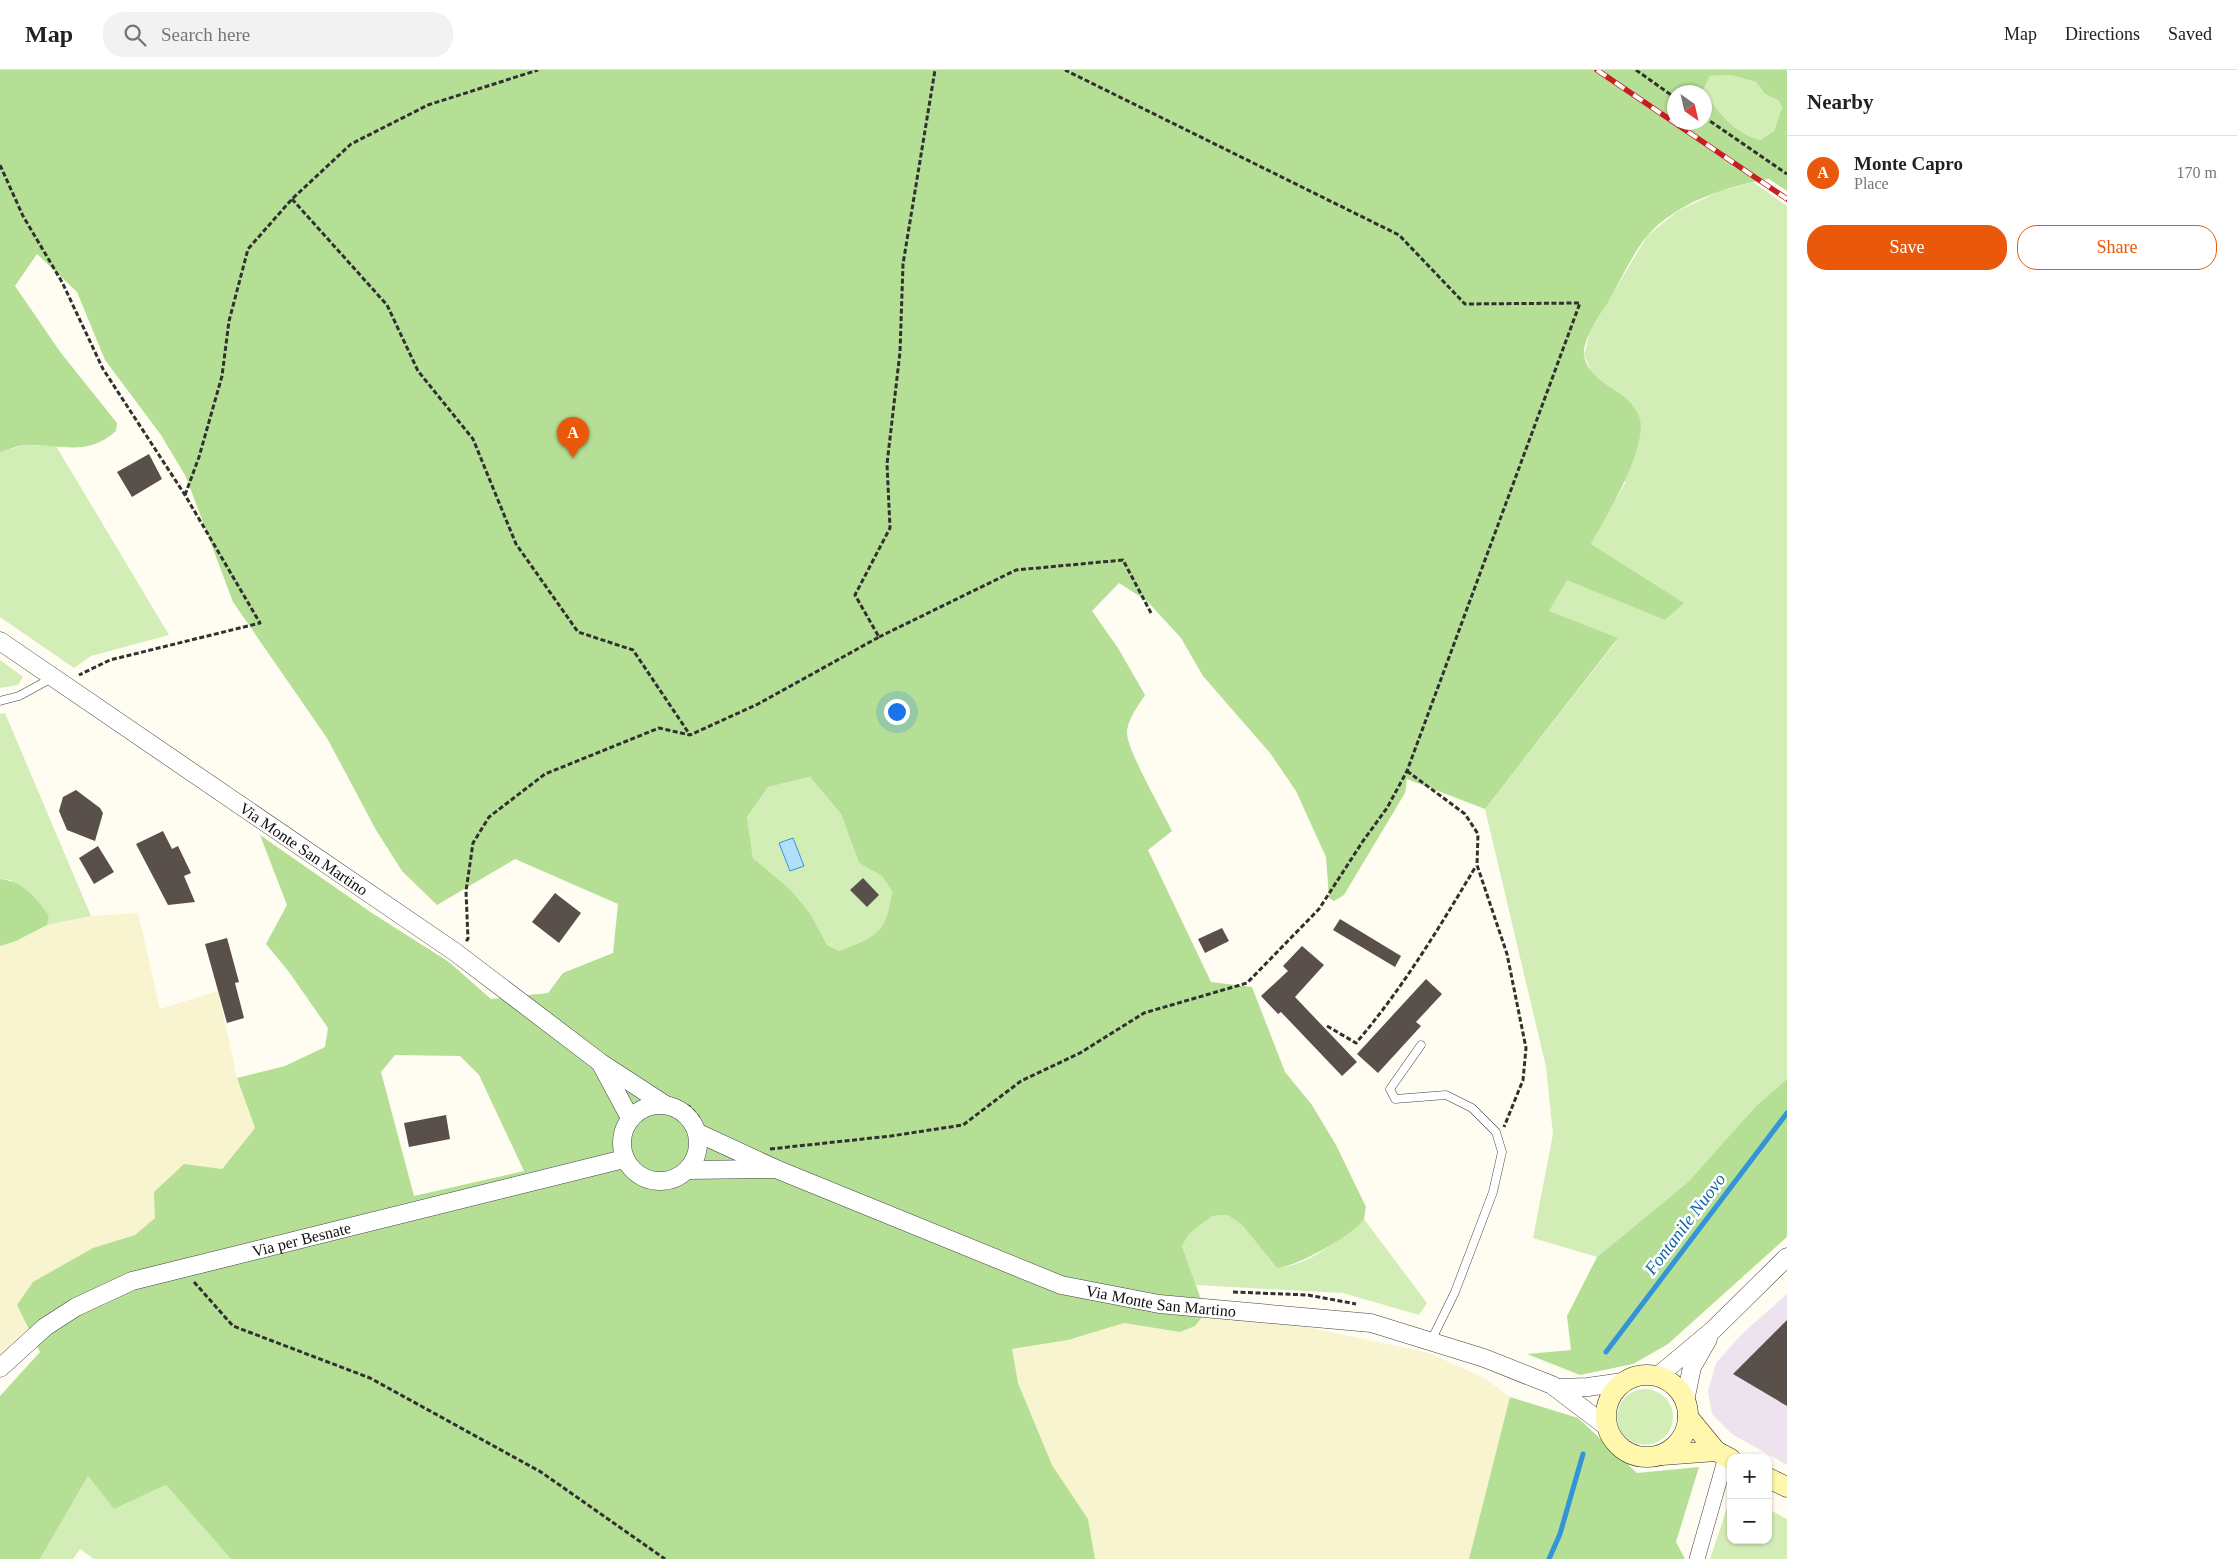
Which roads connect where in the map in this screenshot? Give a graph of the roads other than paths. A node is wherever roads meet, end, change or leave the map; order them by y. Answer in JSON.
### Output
{"nodes":[{"id":1,"x":0,"y":641,"type":"edge"},
{"id":2,"x":58,"y":682,"type":"junction"},
{"id":3,"x":0,"y":700,"type":"edge"},
{"id":4,"x":1421,"y":1045,"type":"dead end"},
{"id":5,"x":600,"y":1063,"type":"junction"},
{"id":6,"x":664,"y":1104,"type":"junction"},
{"id":7,"x":630,"y":1118,"type":"junction"},
{"id":8,"x":698,"y":1133,"type":"junction"},
{"id":9,"x":624,"y":1159,"type":"junction"},
{"id":10,"x":776,"y":1169,"type":"junction"},
{"id":11,"x":688,"y":1170,"type":"junction"},
{"id":12,"x":1787,"y":1258,"type":"edge"},
{"id":13,"x":1713,"y":1330,"type":"junction"},
{"id":14,"x":1431,"y":1341,"type":"junction"},
{"id":15,"x":0,"y":1368,"type":"edge"},
{"id":16,"x":1658,"y":1376,"type":"junction"},
{"id":17,"x":1623,"y":1382,"type":"junction"},
{"id":18,"x":1558,"y":1388,"type":"junction"},
{"id":19,"x":1687,"y":1409,"type":"junction"},
{"id":20,"x":1606,"y":1426,"type":"junction"},
{"id":21,"x":1662,"y":1454,"type":"junction"},
{"id":22,"x":1724,"y":1456,"type":"edge"},
{"id":23,"x":1772,"y":1480,"type":"edge"},
{"id":24,"x":1787,"y":1487,"type":"edge"},
{"id":25,"x":1697,"y":1559,"type":"edge"}],
"edges":[{"from":1,"to":2,"type":"street","name":"Via Monte San Martino"},
{"from":2,"to":3,"type":"lane"},
{"from":2,"to":5,"type":"street","name":"Via Monte San Martino"},
{"from":4,"to":14,"type":"lane"},
{"from":5,"to":6,"type":"street","name":"Via Monte San Martino"},
{"from":5,"to":7,"type":"street","name":"Via Monte San Martino"},
{"from":6,"to":7,"type":"street"},
{"from":6,"to":8,"type":"street","name":"Via Monte San Martino"},
{"from":7,"to":9,"type":"street"},
{"from":8,"to":10,"type":"street","name":"Via Monte San Martino"},
{"from":8,"to":11,"type":"street"},
{"from":9,"to":11,"type":"street","name":"Via Monte San Martino"},
{"from":9,"to":15,"type":"street","name":"Via per Besnate"},
{"from":10,"to":11,"type":"street","name":"Via Monte San Martino"},
{"from":10,"to":14,"type":"street","name":"Via Monte San Martino"},
{"from":12,"to":13,"type":"street"},
{"from":13,"to":16,"type":"street"},
{"from":13,"to":19,"type":"street"},
{"from":14,"to":18,"type":"street","name":"Via Monte San Martino"},
{"from":16,"to":17,"type":"main road"},
{"from":16,"to":19,"type":"main road"},
{"from":17,"to":18,"type":"street","name":"Via Monte San Martino"},
{"from":17,"to":20,"type":"main road"},
{"from":18,"to":20,"type":"street","name":"Via Monte San Martino"},
{"from":19,"to":21,"type":"main road"},
{"from":19,"to":22,"type":"main road"},
{"from":20,"to":21,"type":"main road"},
{"from":21,"to":22,"type":"main road"},
{"from":22,"to":25,"type":"street"},
{"from":23,"to":24,"type":"main road"}]}
